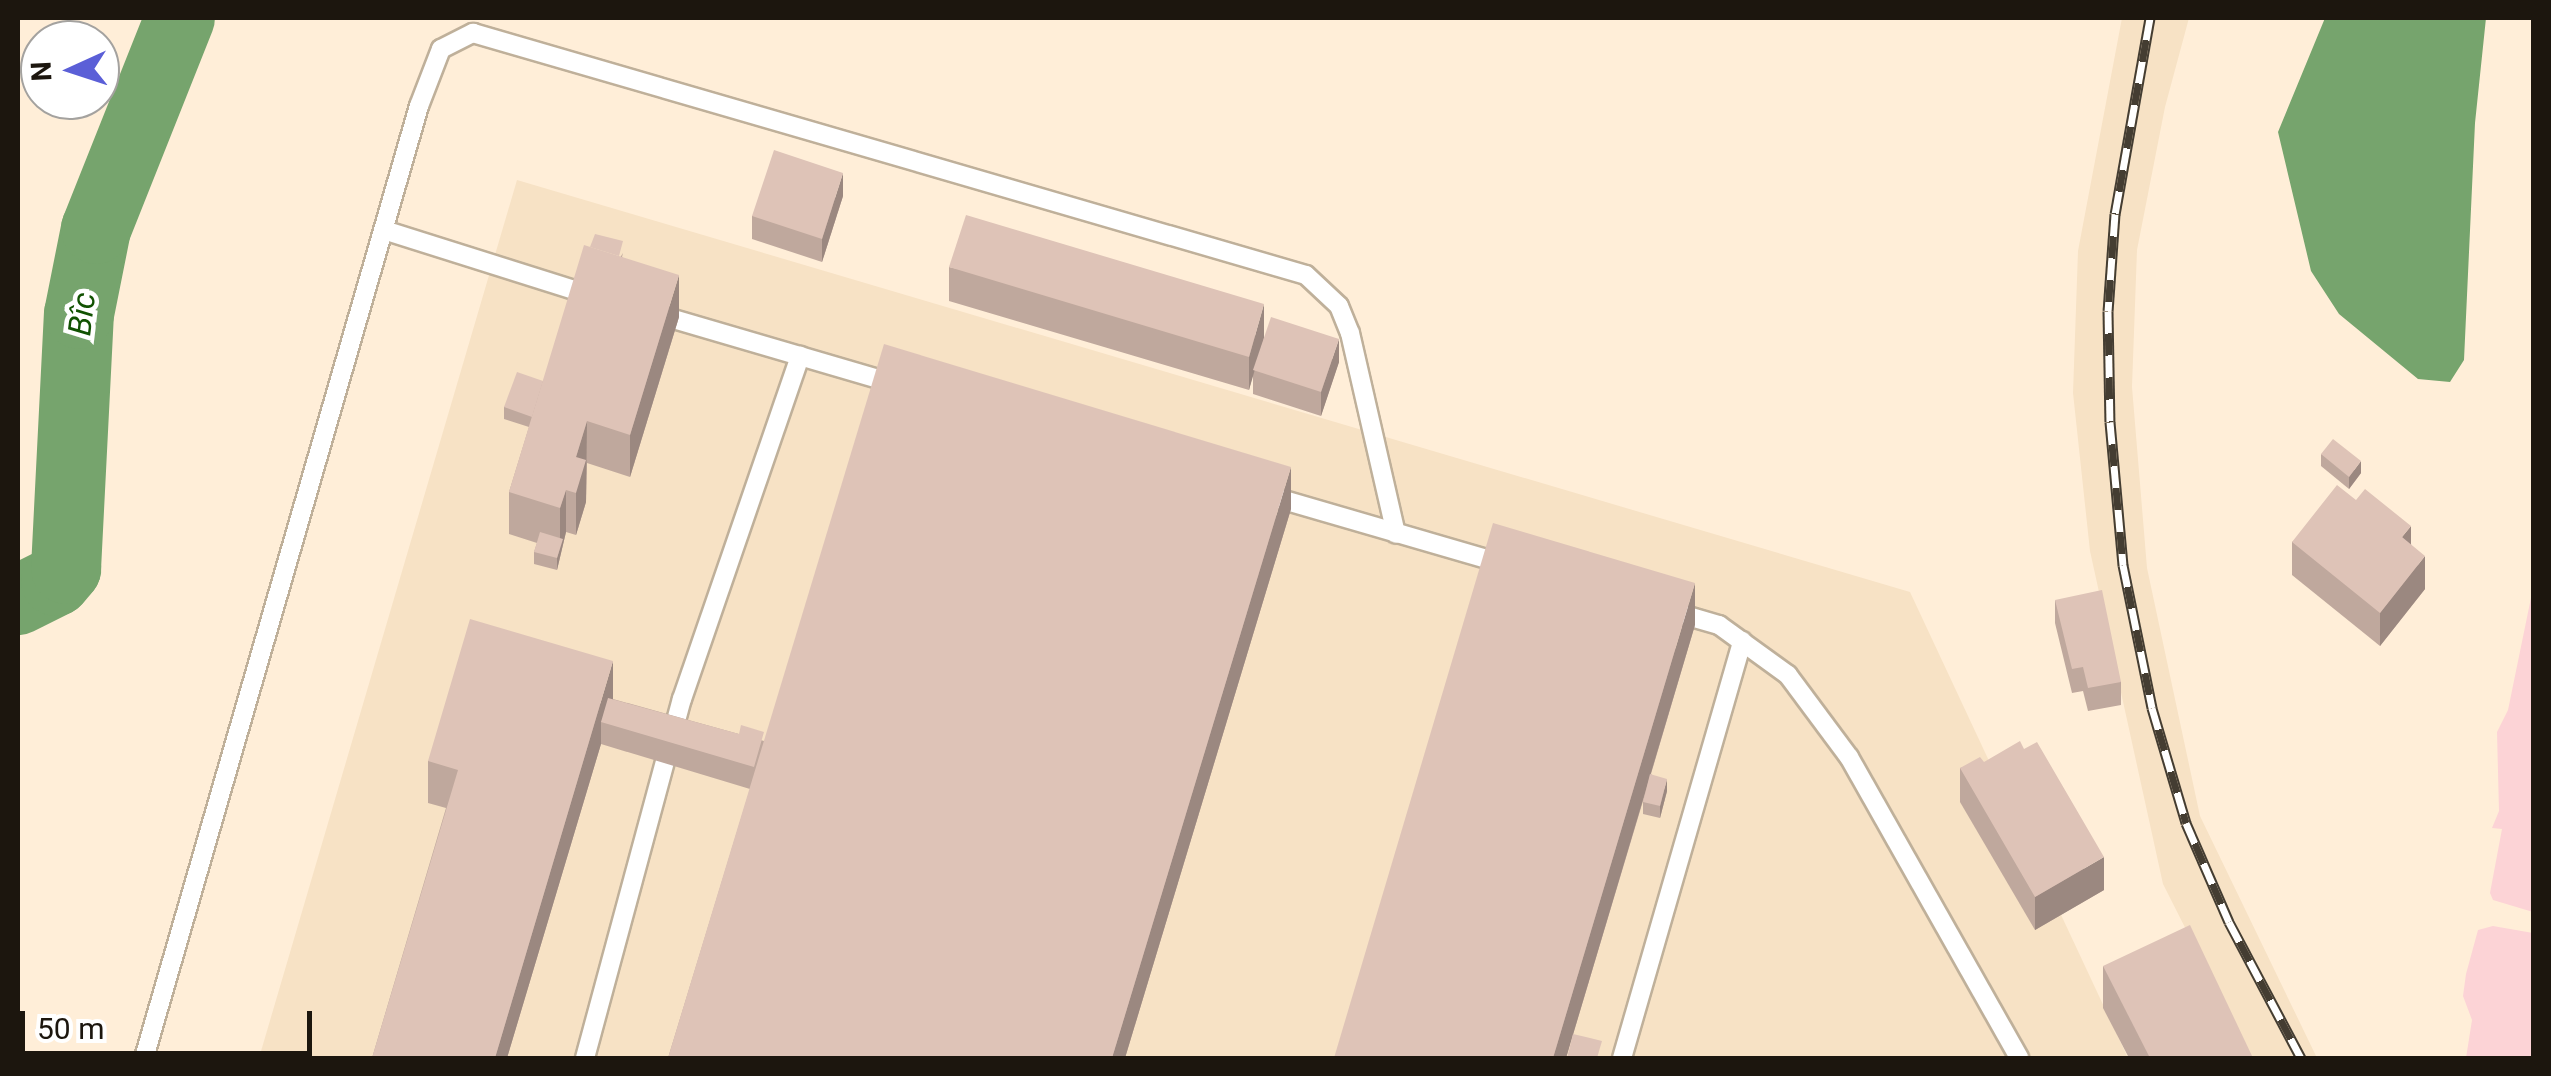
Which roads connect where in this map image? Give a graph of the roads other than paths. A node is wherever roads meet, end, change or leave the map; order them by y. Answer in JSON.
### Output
{"nodes":[{"id":1,"x":384,"y":230,"type":"junction"},
{"id":2,"x":800,"y":356,"type":"junction"},
{"id":3,"x":912,"y":390,"type":"edge"},
{"id":4,"x":1247,"y":490,"type":"edge"},
{"id":5,"x":1396,"y":534,"type":"junction"},
{"id":6,"x":1529,"y":571,"type":"edge"},
{"id":7,"x":1662,"y":609,"type":"edge"},
{"id":8,"x":1742,"y":641,"type":"junction"},
{"id":9,"x":144,"y":1058,"type":"edge"},
{"id":10,"x":585,"y":1058,"type":"edge"},
{"id":11,"x":1622,"y":1058,"type":"edge"},
{"id":12,"x":2018,"y":1058,"type":"edge"}],
"edges":[{"from":1,"to":2,"type":"lane"},
{"from":1,"to":5,"type":"lane"},
{"from":1,"to":9,"type":"lane"},
{"from":2,"to":3,"type":"lane"},
{"from":2,"to":10,"type":"lane"},
{"from":4,"to":5,"type":"lane"},
{"from":5,"to":6,"type":"lane"},
{"from":7,"to":8,"type":"lane"},
{"from":8,"to":11,"type":"lane"},
{"from":8,"to":12,"type":"lane"}]}
